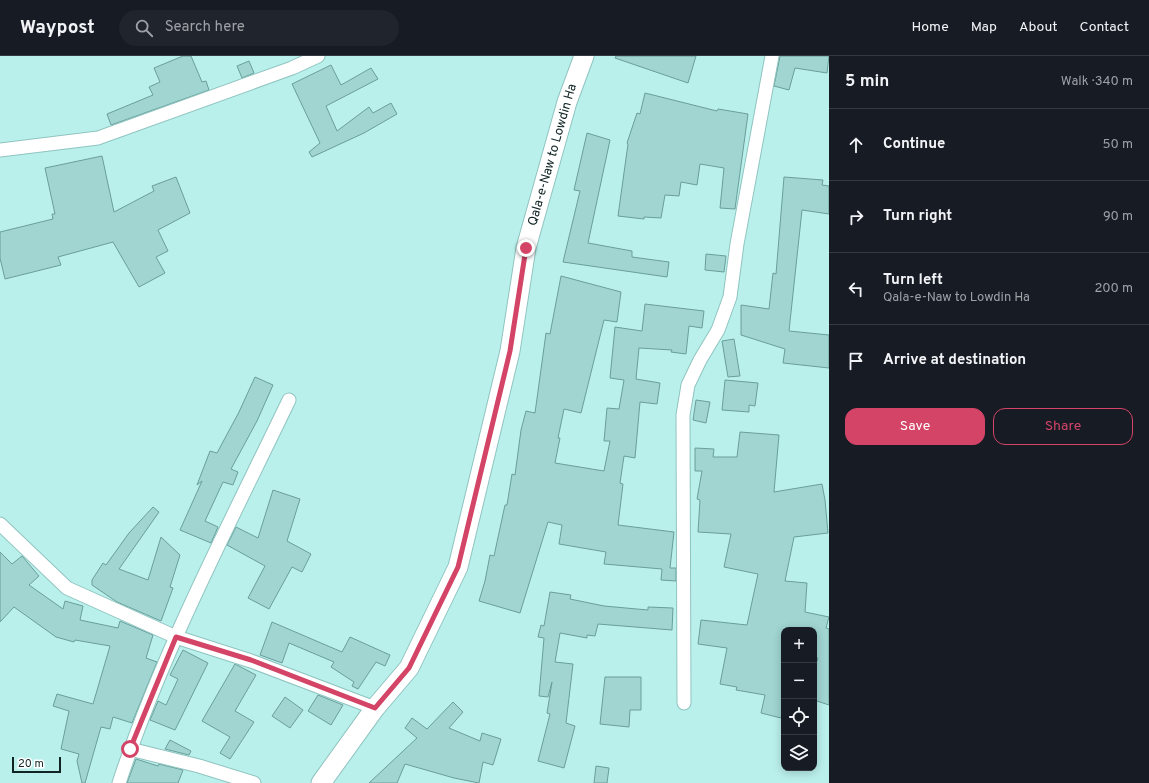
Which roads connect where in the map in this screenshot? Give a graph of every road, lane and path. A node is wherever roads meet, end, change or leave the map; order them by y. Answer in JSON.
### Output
{"nodes":[{"id":1,"x":318,"y":56,"type":"edge"},
{"id":2,"x":584,"y":56,"type":"edge"},
{"id":3,"x":772,"y":56,"type":"edge"},
{"id":4,"x":0,"y":150,"type":"edge"},
{"id":5,"x":289,"y":400,"type":"dead end"},
{"id":6,"x":0,"y":524,"type":"edge"},
{"id":7,"x":176,"y":637,"type":"junction"},
{"id":8,"x":684,"y":703,"type":"dead end"},
{"id":9,"x":375,"y":708,"type":"junction"},
{"id":10,"x":130,"y":749,"type":"junction"},
{"id":11,"x":119,"y":783,"type":"edge"},
{"id":12,"x":254,"y":783,"type":"edge"},
{"id":13,"x":321,"y":783,"type":"edge"}],
"edges":[{"from":1,"to":4,"type":"street"},
{"from":2,"to":9,"type":"main road","name":"Qala-e-Naw to Lowdin Ha"},
{"from":3,"to":8,"type":"street"},
{"from":5,"to":7,"type":"street"},
{"from":6,"to":7,"type":"street"},
{"from":7,"to":9,"type":"street"},
{"from":7,"to":10,"type":"street"},
{"from":9,"to":13,"type":"main road","name":"Qala-e-Naw to Lowdin Ha"},
{"from":10,"to":11,"type":"street"},
{"from":10,"to":12,"type":"street"}]}
